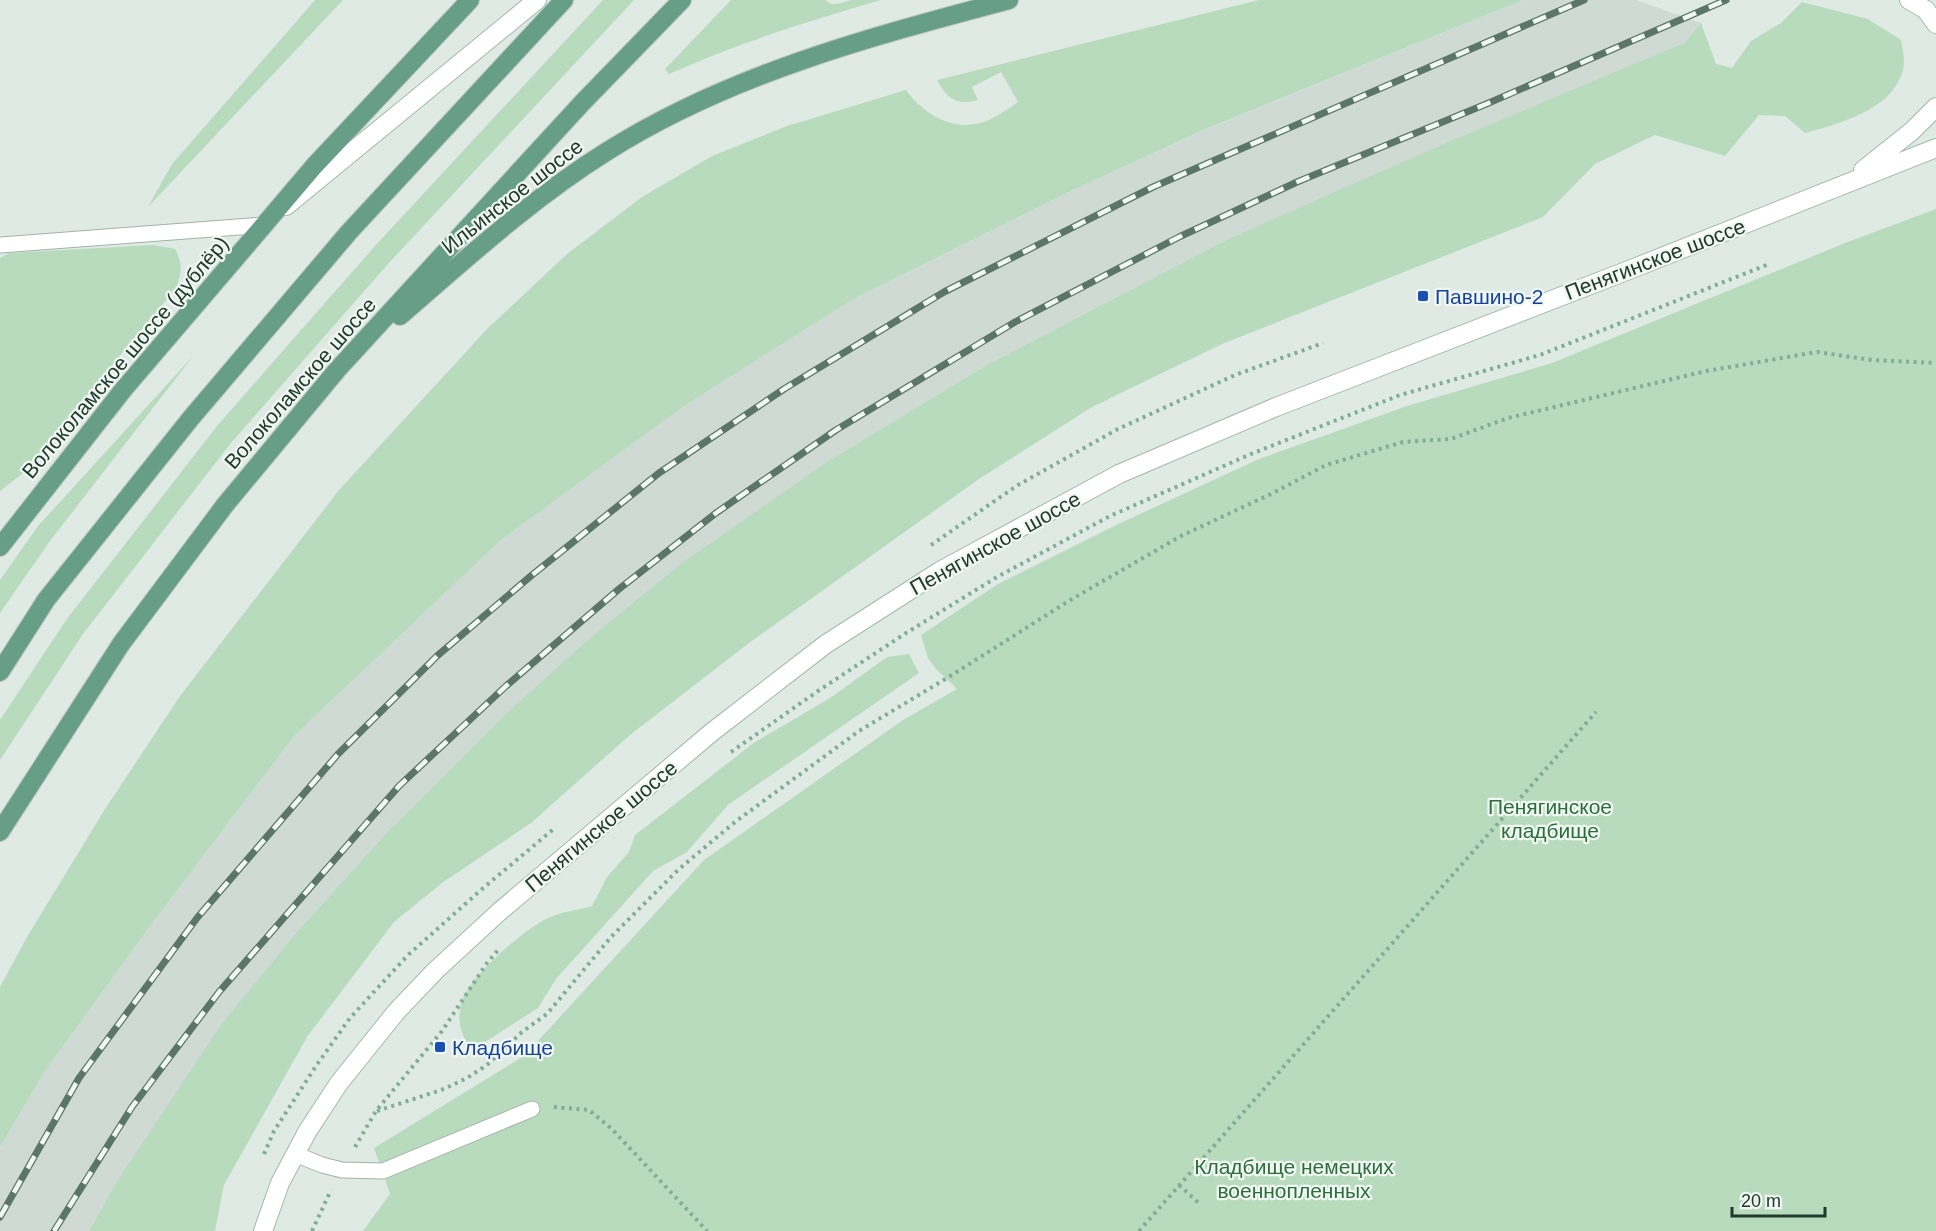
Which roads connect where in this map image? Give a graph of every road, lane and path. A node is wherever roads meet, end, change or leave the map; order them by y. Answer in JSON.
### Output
{"nodes":[{"id":1,"x":470,"y":0,"type":"edge"},
{"id":2,"x":537,"y":0,"type":"edge"},
{"id":3,"x":564,"y":0,"type":"edge"},
{"id":4,"x":681,"y":0,"type":"edge"},
{"id":5,"x":1009,"y":0,"type":"edge"},
{"id":6,"x":1909,"y":0,"type":"edge"},
{"id":7,"x":1936,"y":24,"type":"edge"},
{"id":8,"x":1936,"y":107,"type":"edge"},
{"id":9,"x":1936,"y":148,"type":"edge"},
{"id":10,"x":1936,"y":159,"type":"edge"},
{"id":11,"x":1874,"y":172,"type":"junction"},
{"id":12,"x":1846,"y":183,"type":"junction"},
{"id":13,"x":264,"y":225,"type":"junction"},
{"id":14,"x":0,"y":245,"type":"edge"},
{"id":15,"x":1769,"y":264,"type":"dead end"},
{"id":16,"x":1936,"y":363,"type":"edge"},
{"id":17,"x":337,"y":370,"type":"junction"},
{"id":18,"x":1,"y":541,"type":"edge"},
{"id":19,"x":0,"y":672,"type":"edge"},
{"id":20,"x":1596,"y":712,"type":"dead end"},
{"id":21,"x":727,"y":755,"type":"dead end"},
{"id":22,"x":0,"y":832,"type":"edge"},
{"id":23,"x":500,"y":948,"type":"dead end"},
{"id":24,"x":532,"y":1109,"type":"joint"},
{"id":25,"x":295,"y":1154,"type":"junction"},
{"id":26,"x":1179,"y":1185,"type":"junction"},
{"id":27,"x":1201,"y":1205,"type":"dead end"},
{"id":28,"x":263,"y":1231,"type":"edge"},
{"id":29,"x":707,"y":1231,"type":"edge"},
{"id":30,"x":1139,"y":1231,"type":"edge"}],
"edges":[{"from":1,"to":13,"type":"main road"},
{"from":2,"to":13,"type":"main road"},
{"from":3,"to":19,"type":"main road"},
{"from":4,"to":17,"type":"main road","name":"Волоколамское шоссе"},
{"from":5,"to":17,"type":"main road","name":"Ильинское шоссе"},
{"from":6,"to":7,"type":"main road"},
{"from":8,"to":12,"type":"main road"},
{"from":9,"to":11,"type":"main road","name":"Пенягинское шоссе"},
{"from":10,"to":11,"type":"main road"},
{"from":11,"to":12,"type":"main road","name":"Пенягинское шоссе"},
{"from":12,"to":25,"type":"main road","name":"Пенягинское шоссе"},
{"from":13,"to":14,"type":"lane"},
{"from":13,"to":18,"type":"main road","name":"Волоколамское шоссе (дублёр)"},
{"from":15,"to":21,"type":"path"},
{"from":16,"to":23,"type":"path"},
{"from":17,"to":22,"type":"main road","name":"Волоколамское шоссе"},
{"from":20,"to":26,"type":"path"},
{"from":24,"to":25,"type":"lane"},
{"from":24,"to":29,"type":"path"},
{"from":25,"to":28,"type":"main road","name":"Пенягинское шоссе"},
{"from":26,"to":27,"type":"path"},
{"from":26,"to":30,"type":"path"}]}
